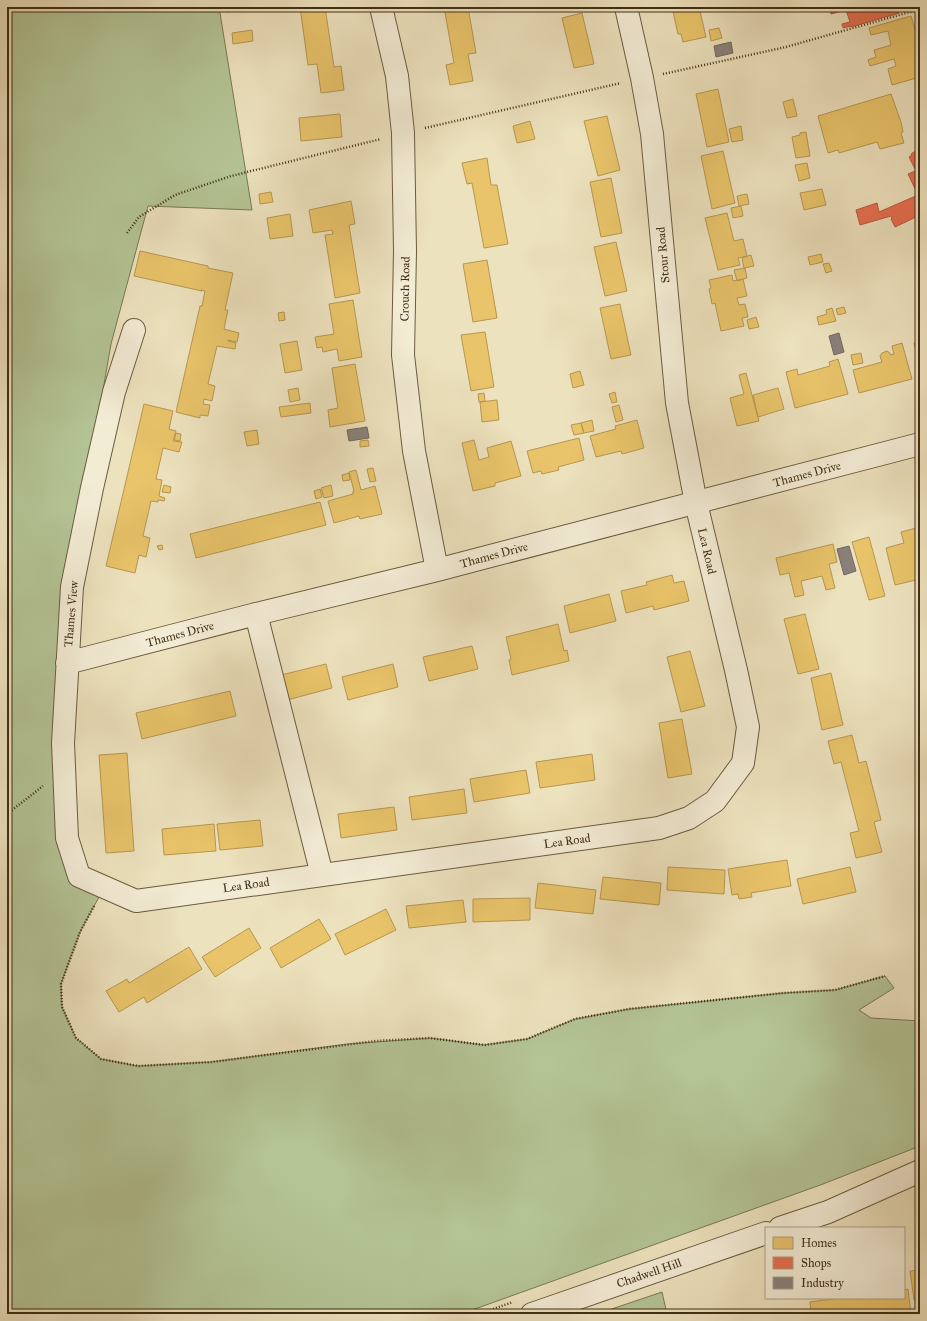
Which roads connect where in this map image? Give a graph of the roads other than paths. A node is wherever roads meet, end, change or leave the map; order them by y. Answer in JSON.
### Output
{"nodes":[{"id":1,"x":381,"y":7,"type":"edge"},
{"id":2,"x":626,"y":7,"type":"edge"},
{"id":3,"x":134,"y":330,"type":"dead end"},
{"id":4,"x":920,"y":444,"type":"edge"},
{"id":5,"x":696,"y":503,"type":"junction"},
{"id":6,"x":437,"y":570,"type":"junction"},
{"id":7,"x":256,"y":614,"type":"junction"},
{"id":8,"x":67,"y":663,"type":"junction"},
{"id":9,"x":322,"y":875,"type":"junction"},
{"id":10,"x":104,"y":888,"type":"joint"},
{"id":11,"x":920,"y":1171,"type":"edge"},
{"id":12,"x":783,"y":1227,"type":"edge"},
{"id":13,"x":765,"y":1233,"type":"edge"},
{"id":14,"x":532,"y":1314,"type":"edge"}],
"edges":[{"from":1,"to":6,"type":"street","name":"Crouch Road"},
{"from":2,"to":5,"type":"street","name":"Stour Road"},
{"from":3,"to":8,"type":"street","name":"Thames View"},
{"from":4,"to":5,"type":"street","name":"Thames Drive"},
{"from":5,"to":6,"type":"street","name":"Thames Drive"},
{"from":5,"to":9,"type":"street","name":"Lea Road"},
{"from":6,"to":7,"type":"street","name":"Thames Drive"},
{"from":7,"to":8,"type":"street","name":"Thames Drive"},
{"from":7,"to":9,"type":"street"},
{"from":8,"to":10,"type":"street","name":"Thames View"},
{"from":9,"to":10,"type":"street","name":"Lea Road"},
{"from":11,"to":12,"type":"street"},
{"from":13,"to":14,"type":"street","name":"Chadwell Hill"}]}
